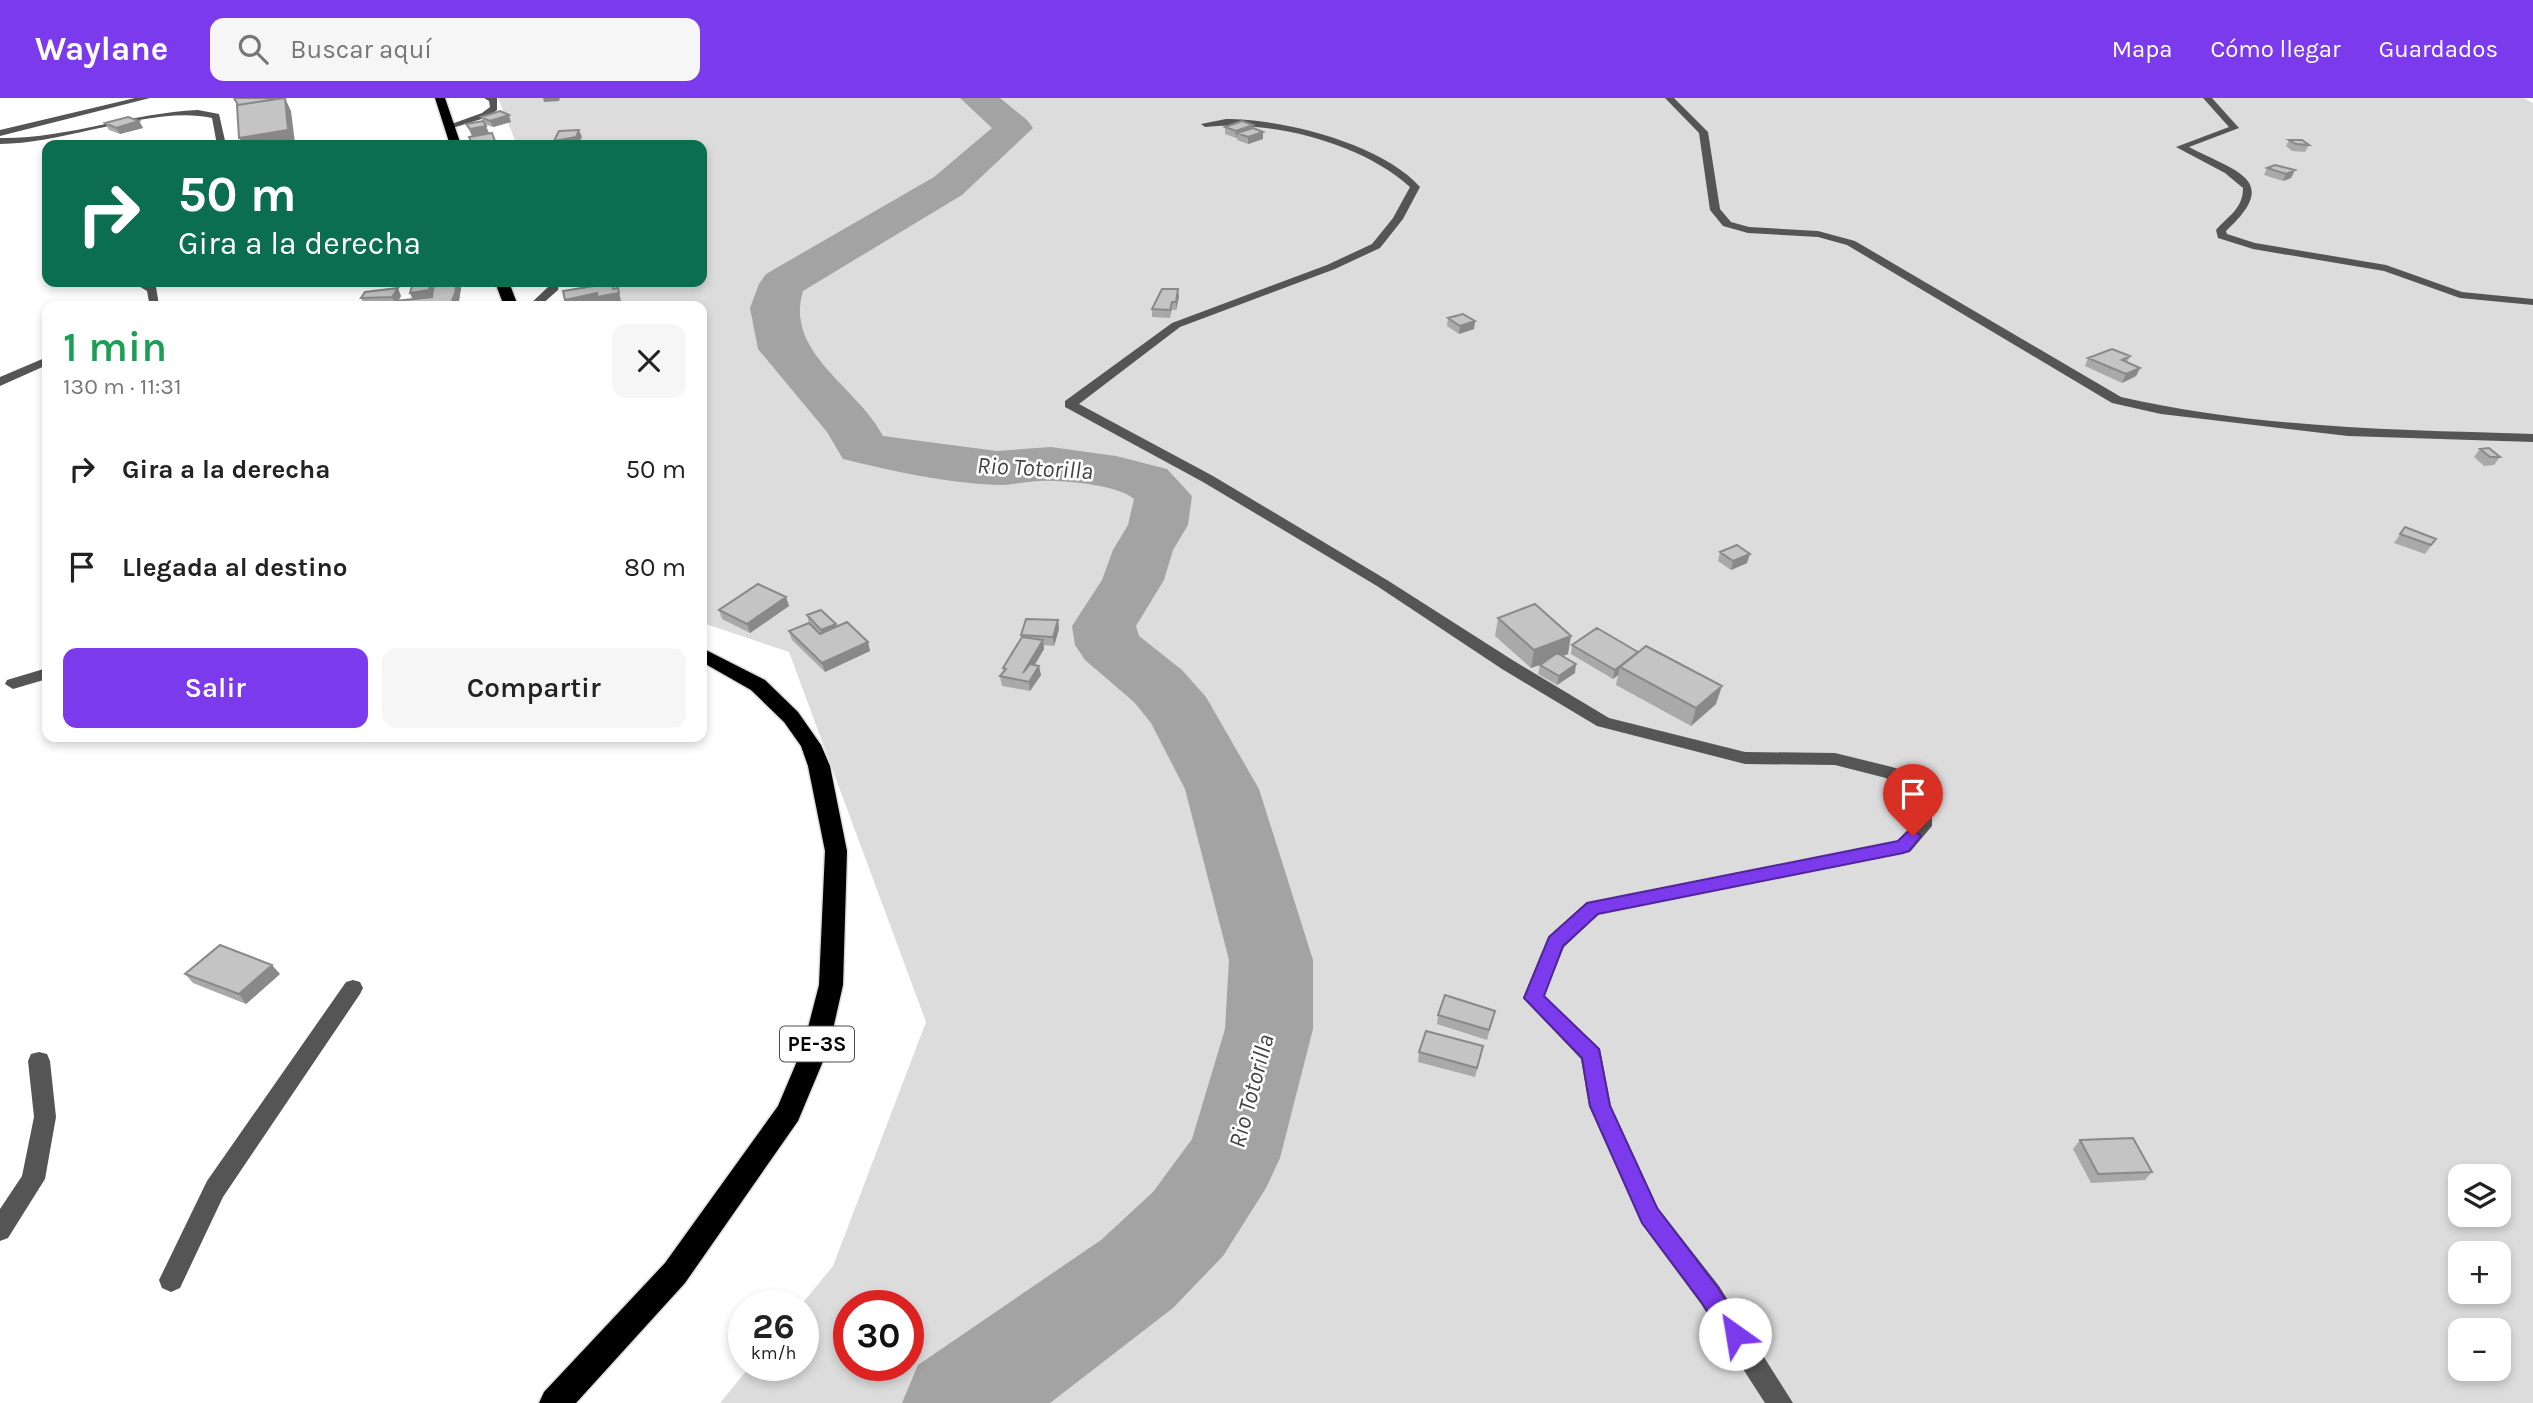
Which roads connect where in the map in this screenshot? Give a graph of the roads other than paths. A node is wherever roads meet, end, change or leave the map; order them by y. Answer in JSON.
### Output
{"nodes":[{"id":1,"x":146,"y":98,"type":"edge"},
{"id":2,"x":440,"y":98,"type":"edge"},
{"id":3,"x":488,"y":98,"type":"edge"},
{"id":4,"x":1669,"y":98,"type":"edge"},
{"id":5,"x":2207,"y":98,"type":"edge"},
{"id":6,"x":1205,"y":124,"type":"dead end"},
{"id":7,"x":449,"y":128,"type":"junction"},
{"id":8,"x":0,"y":133,"type":"edge"},
{"id":9,"x":221,"y":140,"type":"edge"},
{"id":10,"x":454,"y":140,"type":"edge"},
{"id":11,"x":0,"y":141,"type":"edge"},
{"id":12,"x":554,"y":287,"type":"edge"},
{"id":13,"x":540,"y":301,"type":"edge"},
{"id":14,"x":2533,"y":302,"type":"edge"},
{"id":15,"x":42,"y":363,"type":"edge"},
{"id":16,"x":15,"y":375,"type":"junction"},
{"id":17,"x":0,"y":382,"type":"edge"},
{"id":18,"x":0,"y":398,"type":"edge"},
{"id":19,"x":2533,"y":438,"type":"edge"},
{"id":20,"x":707,"y":657,"type":"edge"},
{"id":21,"x":42,"y":675,"type":"edge"},
{"id":22,"x":13,"y":684,"type":"dead end"},
{"id":23,"x":353,"y":988,"type":"dead end"},
{"id":24,"x":39,"y":1060,"type":"dead end"},
{"id":25,"x":0,"y":1230,"type":"edge"},
{"id":26,"x":171,"y":1280,"type":"dead end"},
{"id":27,"x":555,"y":1403,"type":"edge"},
{"id":28,"x":1780,"y":1403,"type":"edge"}],
"edges":[{"from":1,"to":8,"type":"street"},
{"from":2,"to":7,"type":"highway"},
{"from":3,"to":7,"type":"street"},
{"from":4,"to":19,"type":"street"},
{"from":5,"to":14,"type":"street"},
{"from":6,"to":28,"type":"street"},
{"from":7,"to":10,"type":"highway"},
{"from":9,"to":11,"type":"street"},
{"from":12,"to":13,"type":"street"},
{"from":15,"to":16,"type":"street"},
{"from":16,"to":17,"type":"street"},
{"from":16,"to":18,"type":"street"},
{"from":20,"to":27,"type":"highway","number":"PE-3S"},
{"from":21,"to":22,"type":"street"},
{"from":23,"to":26,"type":"street"},
{"from":24,"to":25,"type":"street"}]}
